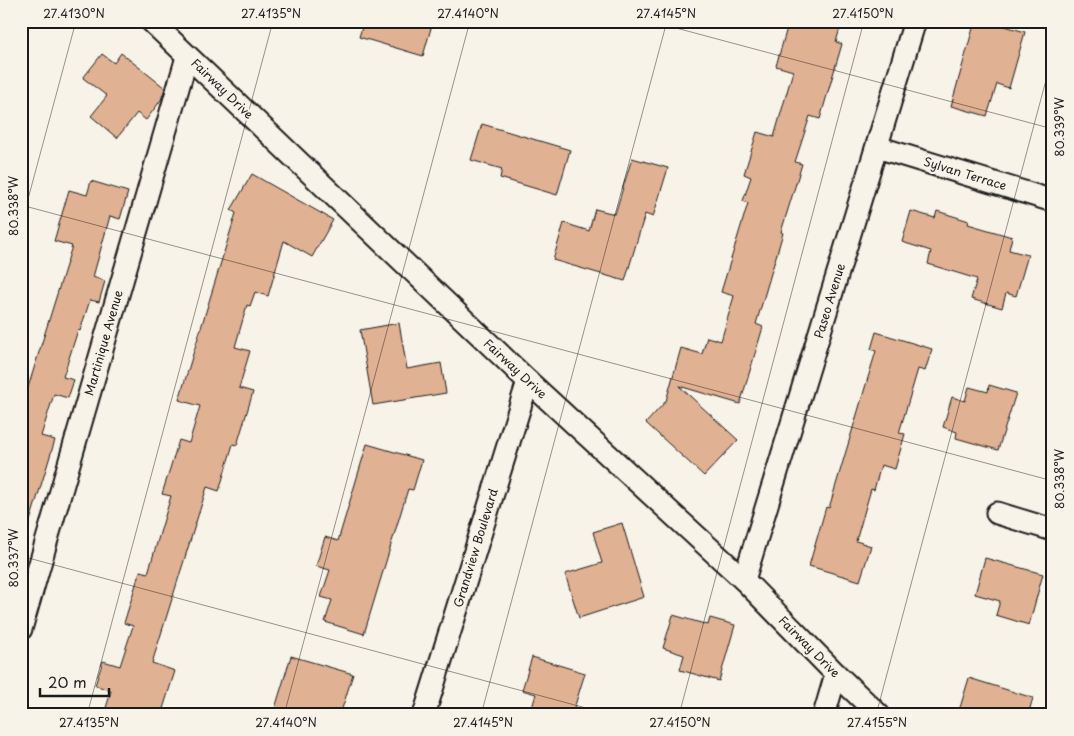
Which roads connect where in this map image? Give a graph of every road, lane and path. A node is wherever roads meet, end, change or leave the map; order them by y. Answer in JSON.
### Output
{"nodes":[{"id":1,"x":151,"y":21,"type":"edge"},
{"id":2,"x":915,"y":21,"type":"edge"},
{"id":3,"x":188,"y":57,"type":"junction"},
{"id":4,"x":877,"y":147,"type":"junction"},
{"id":5,"x":1053,"y":201,"type":"edge"},
{"id":6,"x":528,"y":381,"type":"junction"},
{"id":7,"x":997,"y":513,"type":"dead end"},
{"id":8,"x":1053,"y":530,"type":"edge"},
{"id":9,"x":744,"y":580,"type":"junction"},
{"id":10,"x":21,"y":628,"type":"edge"},
{"id":11,"x":836,"y":674,"type":"junction"},
{"id":12,"x":424,"y":715,"type":"edge"},
{"id":13,"x":824,"y":715,"type":"edge"},
{"id":14,"x":880,"y":715,"type":"edge"}],
"edges":[{"from":1,"to":3,"type":"street","name":"Fairway Drive"},
{"from":2,"to":4,"type":"street","name":"Paseo Avenue"},
{"from":3,"to":6,"type":"street","name":"Fairway Drive"},
{"from":3,"to":10,"type":"street","name":"Martinique Avenue"},
{"from":4,"to":5,"type":"street","name":"Sylvan Terrace"},
{"from":4,"to":9,"type":"street","name":"Paseo Avenue"},
{"from":6,"to":9,"type":"street","name":"Fairway Drive"},
{"from":6,"to":12,"type":"street","name":"Grandview Boulevard"},
{"from":7,"to":8,"type":"street"},
{"from":9,"to":11,"type":"street","name":"Fairway Drive"},
{"from":11,"to":13,"type":"street"},
{"from":11,"to":14,"type":"street","name":"Fairway Drive"}]}
